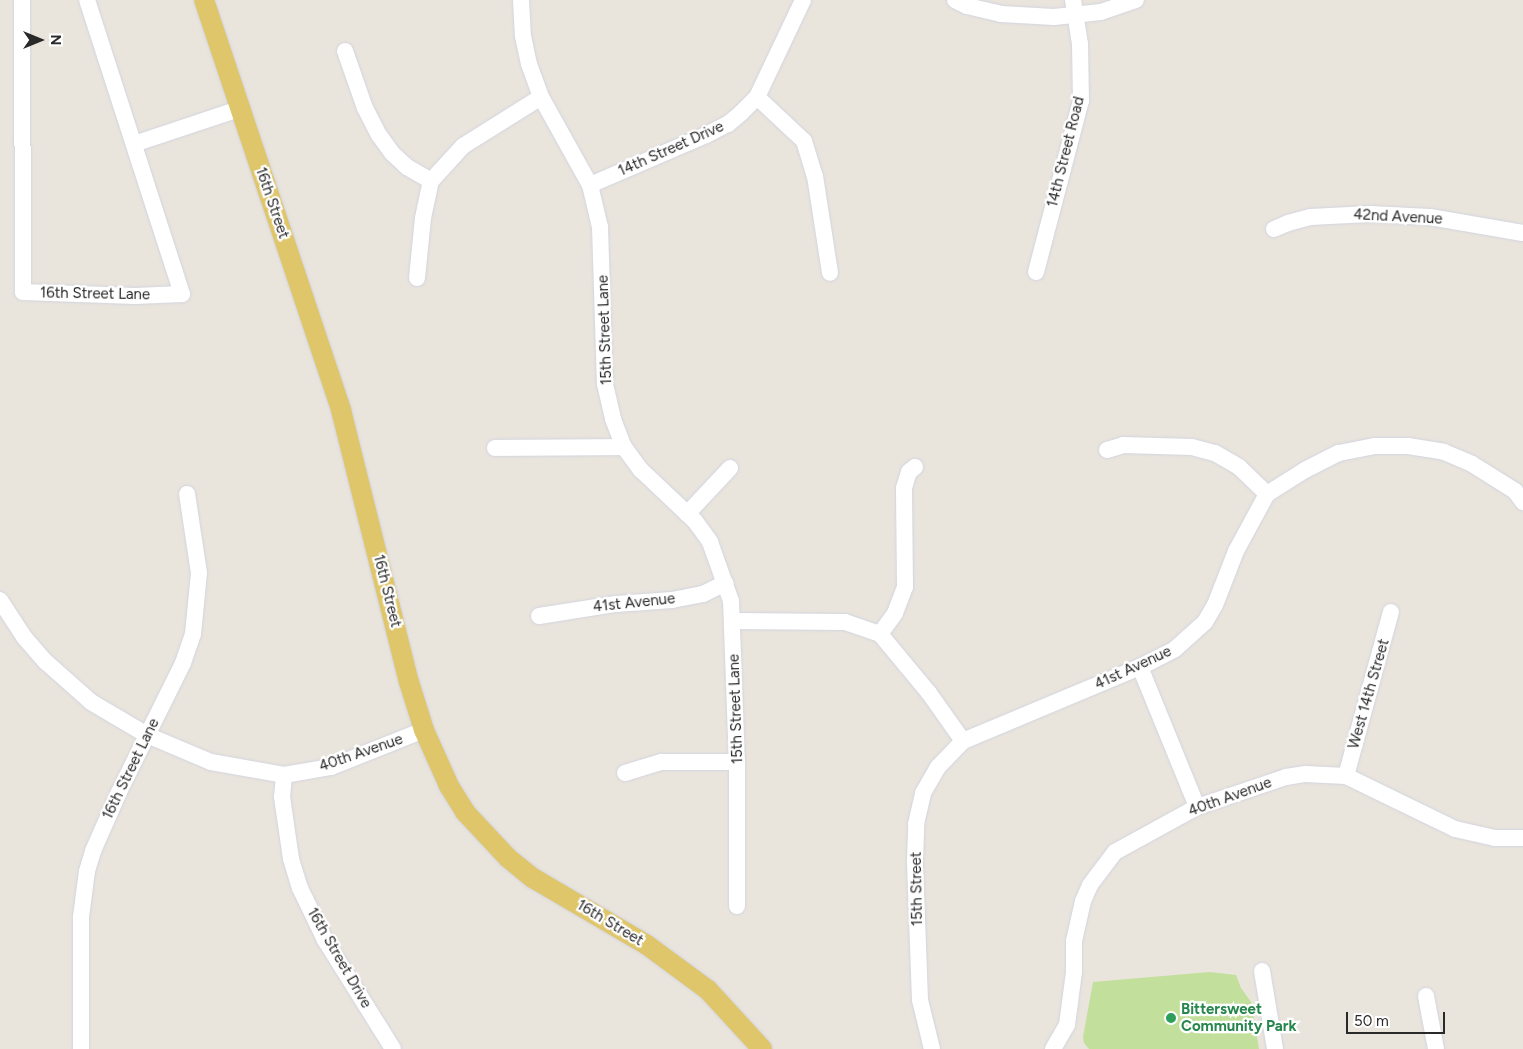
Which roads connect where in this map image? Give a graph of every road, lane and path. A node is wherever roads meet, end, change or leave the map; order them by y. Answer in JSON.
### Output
{"nodes":[{"id":1,"x":22,"y":0,"type":"edge"},
{"id":2,"x":87,"y":0,"type":"edge"},
{"id":3,"x":204,"y":0,"type":"edge"},
{"id":4,"x":521,"y":0,"type":"edge"},
{"id":5,"x":803,"y":0,"type":"edge"},
{"id":6,"x":955,"y":0,"type":"edge"},
{"id":7,"x":1136,"y":0,"type":"edge"},
{"id":8,"x":1075,"y":8,"type":"edge"},
{"id":9,"x":345,"y":51,"type":"dead end"},
{"id":10,"x":541,"y":97,"type":"junction"},
{"id":11,"x":757,"y":97,"type":"junction"},
{"id":12,"x":239,"y":109,"type":"junction"},
{"id":13,"x":134,"y":144,"type":"junction"},
{"id":14,"x":431,"y":181,"type":"junction"},
{"id":15,"x":590,"y":185,"type":"junction"},
{"id":16,"x":1274,"y":229,"type":"dead end"},
{"id":17,"x":1523,"y":233,"type":"edge"},
{"id":18,"x":1036,"y":272,"type":"dead end"},
{"id":19,"x":830,"y":273,"type":"dead end"},
{"id":20,"x":417,"y":278,"type":"dead end"},
{"id":21,"x":624,"y":446,"type":"junction"},
{"id":22,"x":495,"y":448,"type":"dead end"},
{"id":23,"x":1107,"y":450,"type":"dead end"},
{"id":24,"x":915,"y":466,"type":"dead end"},
{"id":25,"x":730,"y":468,"type":"dead end"},
{"id":26,"x":1520,"y":492,"type":"edge"},
{"id":27,"x":187,"y":494,"type":"dead end"},
{"id":28,"x":1267,"y":494,"type":"junction"},
{"id":29,"x":687,"y":514,"type":"junction"},
{"id":30,"x":726,"y":583,"type":"junction"},
{"id":31,"x":0,"y":600,"type":"edge"},
{"id":32,"x":1392,"y":612,"type":"dead end"},
{"id":33,"x":540,"y":616,"type":"dead end"},
{"id":34,"x":733,"y":621,"type":"junction"},
{"id":35,"x":880,"y":634,"type":"junction"},
{"id":36,"x":1140,"y":667,"type":"junction"},
{"id":37,"x":424,"y":730,"type":"junction"},
{"id":38,"x":147,"y":736,"type":"junction"},
{"id":39,"x":962,"y":741,"type":"junction"},
{"id":40,"x":738,"y":762,"type":"junction"},
{"id":41,"x":625,"y":773,"type":"dead end"},
{"id":42,"x":284,"y":775,"type":"junction"},
{"id":43,"x":1346,"y":776,"type":"junction"},
{"id":44,"x":1197,"y":807,"type":"junction"},
{"id":45,"x":1523,"y":838,"type":"edge"},
{"id":46,"x":738,"y":906,"type":"dead end"},
{"id":47,"x":1262,"y":972,"type":"dead end"},
{"id":48,"x":1426,"y":996,"type":"dead end"},
{"id":49,"x":1056,"y":1048,"type":"edge"},
{"id":50,"x":80,"y":1049,"type":"edge"},
{"id":51,"x":393,"y":1049,"type":"edge"},
{"id":52,"x":762,"y":1049,"type":"edge"},
{"id":53,"x":932,"y":1049,"type":"edge"},
{"id":54,"x":1275,"y":1049,"type":"edge"},
{"id":55,"x":1436,"y":1049,"type":"edge"}],
"edges":[{"from":1,"to":13,"type":"street","name":"16th Street Lane"},
{"from":2,"to":13,"type":"street","name":"16th Street Lane"},
{"from":3,"to":12,"type":"main road","name":"16th Street"},
{"from":4,"to":10,"type":"street","name":"15th Street Lane"},
{"from":5,"to":11,"type":"street","name":"14th Street Drive"},
{"from":6,"to":8,"type":"street"},
{"from":7,"to":8,"type":"street"},
{"from":8,"to":18,"type":"street","name":"14th Street Road"},
{"from":9,"to":14,"type":"street"},
{"from":10,"to":14,"type":"street"},
{"from":10,"to":15,"type":"street","name":"15th Street Lane"},
{"from":11,"to":15,"type":"street","name":"14th Street Drive"},
{"from":11,"to":19,"type":"street"},
{"from":12,"to":13,"type":"street"},
{"from":12,"to":37,"type":"main road","name":"16th Street"},
{"from":14,"to":20,"type":"street"},
{"from":15,"to":21,"type":"street","name":"15th Street Lane"},
{"from":16,"to":17,"type":"street","name":"42nd Avenue"},
{"from":21,"to":22,"type":"street"},
{"from":21,"to":29,"type":"street","name":"15th Street Lane"},
{"from":23,"to":28,"type":"street"},
{"from":24,"to":35,"type":"street"},
{"from":25,"to":29,"type":"street"},
{"from":26,"to":28,"type":"street","name":"41st Avenue"},
{"from":27,"to":38,"type":"street","name":"16th Street Lane"},
{"from":28,"to":36,"type":"street","name":"41st Avenue"},
{"from":29,"to":30,"type":"street","name":"15th Street Lane"},
{"from":30,"to":33,"type":"street","name":"41st Avenue"},
{"from":30,"to":34,"type":"street","name":"15th Street Lane"},
{"from":31,"to":38,"type":"street","name":"40th Avenue"},
{"from":32,"to":43,"type":"street","name":"West 14th Street"},
{"from":34,"to":35,"type":"street"},
{"from":34,"to":40,"type":"street","name":"15th Street Lane"},
{"from":35,"to":39,"type":"street"},
{"from":36,"to":39,"type":"street","name":"41st Avenue"},
{"from":36,"to":44,"type":"street"},
{"from":37,"to":42,"type":"street","name":"40th Avenue"},
{"from":37,"to":52,"type":"main road","name":"16th Street"},
{"from":38,"to":42,"type":"street","name":"40th Avenue"},
{"from":38,"to":50,"type":"street","name":"16th Street Lane"},
{"from":39,"to":53,"type":"street","name":"15th Street"},
{"from":40,"to":41,"type":"street"},
{"from":40,"to":46,"type":"street","name":"15th Street Lane"},
{"from":42,"to":51,"type":"street","name":"16th Street Drive"},
{"from":43,"to":44,"type":"street","name":"40th Avenue"},
{"from":43,"to":45,"type":"street","name":"40th Avenue"},
{"from":44,"to":49,"type":"street","name":"40th Avenue"},
{"from":47,"to":54,"type":"street"},
{"from":48,"to":55,"type":"street"}]}
